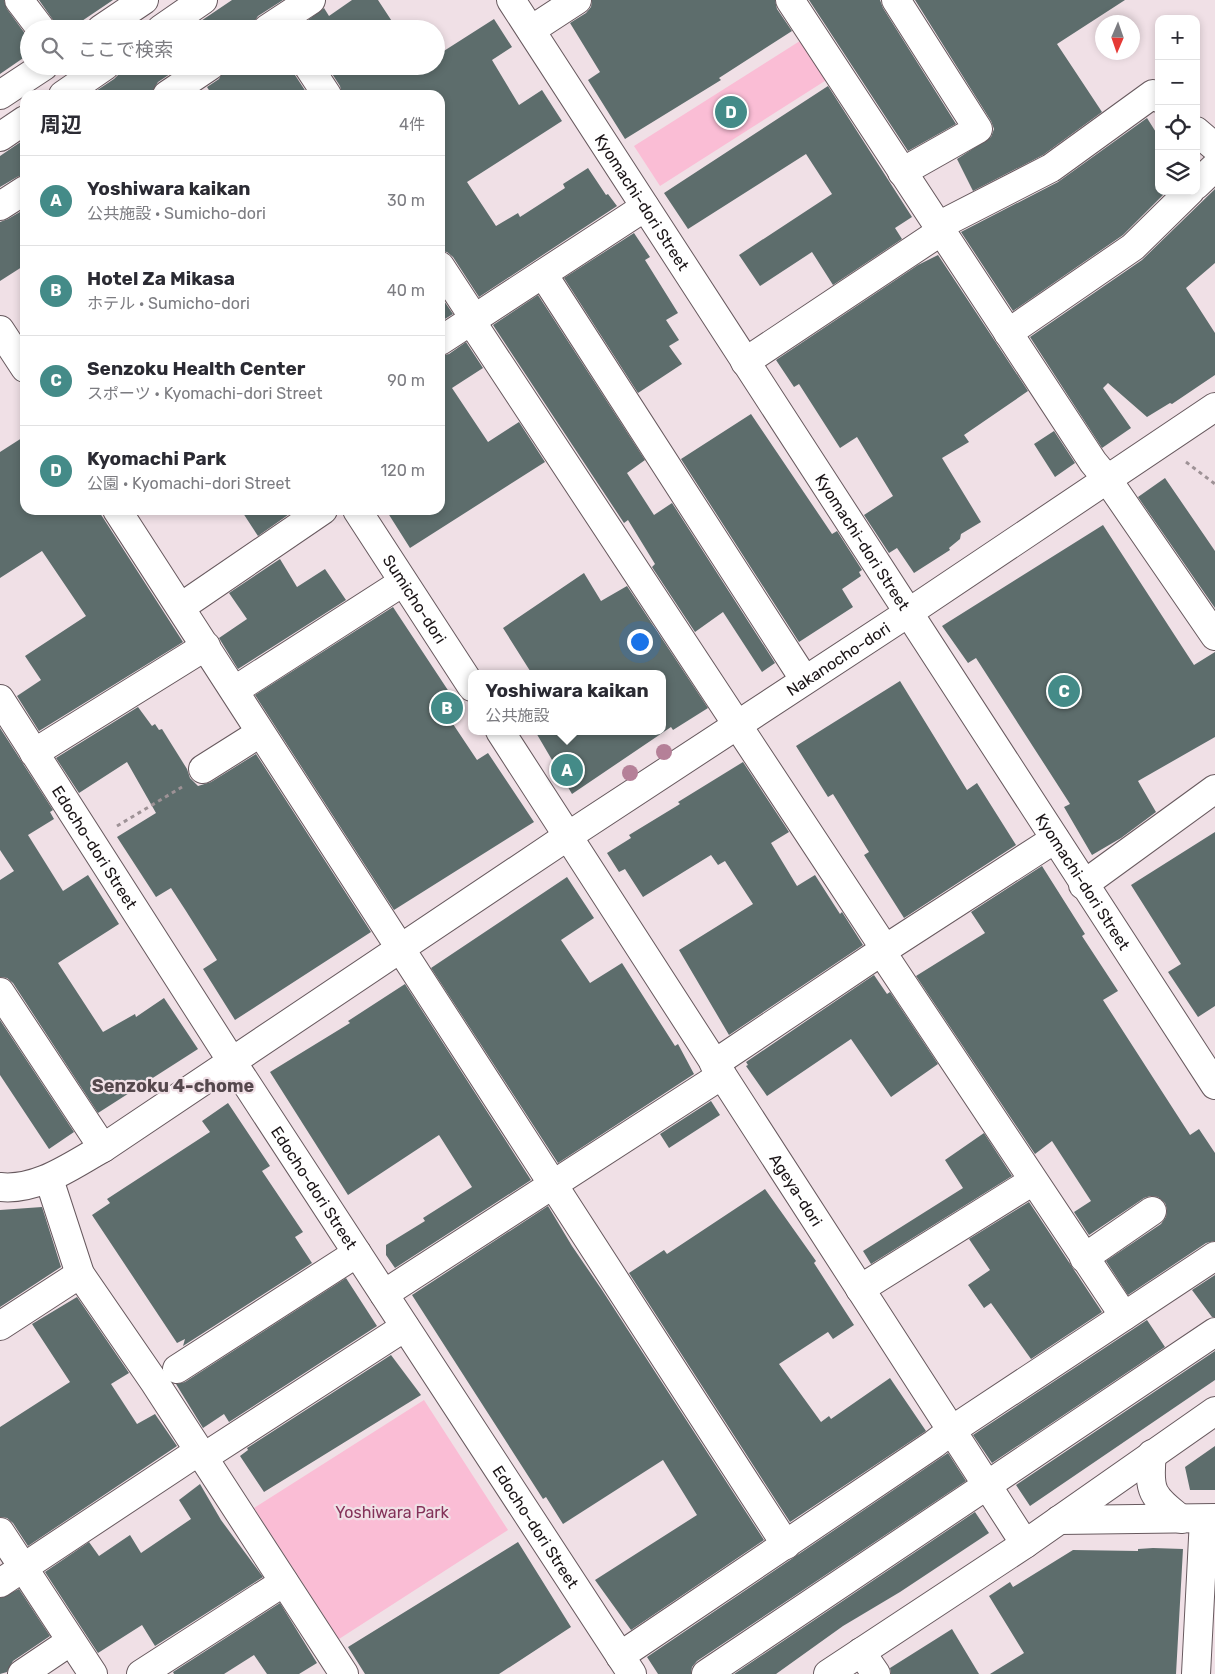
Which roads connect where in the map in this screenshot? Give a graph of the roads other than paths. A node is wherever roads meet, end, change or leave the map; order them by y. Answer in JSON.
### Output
{"nodes":[{"id":1,"x":19,"y":0,"type":"edge"},
{"id":2,"x":144,"y":0,"type":"edge"},
{"id":3,"x":203,"y":0,"type":"edge"},
{"id":4,"x":311,"y":0,"type":"edge"},
{"id":5,"x":512,"y":0,"type":"edge"},
{"id":6,"x":577,"y":0,"type":"edge"},
{"id":7,"x":790,"y":0,"type":"edge"},
{"id":8,"x":896,"y":0,"type":"edge"},
{"id":9,"x":33,"y":20,"type":"edge"},
{"id":10,"x":114,"y":20,"type":"edge"},
{"id":11,"x":174,"y":20,"type":"edge"},
{"id":12,"x":284,"y":20,"type":"edge"},
{"id":13,"x":531,"y":30,"type":"junction"},
{"id":14,"x":30,"y":75,"type":"edge"},
{"id":15,"x":92,"y":75,"type":"edge"},
{"id":16,"x":197,"y":75,"type":"edge"},
{"id":17,"x":314,"y":75,"type":"edge"},
{"id":18,"x":76,"y":85,"type":"edge"},
{"id":19,"x":175,"y":90,"type":"edge"},
{"id":20,"x":324,"y":90,"type":"edge"},
{"id":21,"x":0,"y":95,"type":"edge"},
{"id":22,"x":1155,"y":95,"type":"edge"},
{"id":23,"x":20,"y":123,"type":"edge"},
{"id":24,"x":1200,"y":134,"type":"edge"},
{"id":25,"x":0,"y":137,"type":"edge"},
{"id":26,"x":1215,"y":147,"type":"edge"},
{"id":27,"x":1215,"y":167,"type":"edge"},
{"id":28,"x":902,"y":172,"type":"junction"},
{"id":29,"x":1200,"y":181,"type":"edge"},
{"id":30,"x":20,"y":193,"type":"edge"},
{"id":31,"x":1186,"y":195,"type":"edge"},
{"id":32,"x":0,"y":206,"type":"edge"},
{"id":33,"x":645,"y":207,"type":"junction"},
{"id":34,"x":939,"y":229,"type":"junction"},
{"id":35,"x":445,"y":274,"type":"edge"},
{"id":36,"x":543,"y":274,"type":"junction"},
{"id":37,"x":474,"y":318,"type":"junction"},
{"id":38,"x":0,"y":330,"type":"edge"},
{"id":39,"x":1008,"y":333,"type":"junction"},
{"id":40,"x":445,"y":338,"type":"edge"},
{"id":41,"x":20,"y":360,"type":"edge"},
{"id":42,"x":746,"y":362,"type":"junction"},
{"id":43,"x":1215,"y":407,"type":"edge"},
{"id":44,"x":1107,"y":479,"type":"junction"},
{"id":45,"x":126,"y":515,"type":"edge"},
{"id":46,"x":316,"y":515,"type":"edge"},
{"id":47,"x":361,"y":515,"type":"edge"},
{"id":48,"x":403,"y":582,"type":"junction"},
{"id":49,"x":182,"y":607,"type":"junction"},
{"id":50,"x":908,"y":613,"type":"junction"},
{"id":51,"x":1215,"y":636,"type":"edge"},
{"id":52,"x":206,"y":646,"type":"junction"},
{"id":53,"x":804,"y":679,"type":"junction"},
{"id":54,"x":468,"y":682,"type":"edge"},
{"id":55,"x":235,"y":690,"type":"junction"},
{"id":56,"x":0,"y":698,"type":"edge"},
{"id":57,"x":737,"y":724,"type":"junction"},
{"id":58,"x":260,"y":733,"type":"junction"},
{"id":59,"x":503,"y":735,"type":"edge"},
{"id":60,"x":34,"y":752,"type":"junction"},
{"id":61,"x":203,"y":768,"type":"road end"},
{"id":62,"x":1214,"y":791,"type":"edge"},
{"id":63,"x":568,"y":836,"type":"junction"},
{"id":64,"x":1055,"y":839,"type":"junction"},
{"id":65,"x":1083,"y":884,"type":"junction"},
{"id":66,"x":401,"y":948,"type":"junction"},
{"id":67,"x":885,"y":949,"type":"junction"},
{"id":68,"x":0,"y":992,"type":"edge"},
{"id":69,"x":231,"y":1060,"type":"junction"},
{"id":70,"x":718,"y":1070,"type":"junction"},
{"id":71,"x":1215,"y":1085,"type":"edge"},
{"id":72,"x":103,"y":1148,"type":"junction"},
{"id":73,"x":48,"y":1179,"type":"junction"},
{"id":74,"x":1033,"y":1181,"type":"junction"},
{"id":75,"x":553,"y":1183,"type":"junction"},
{"id":76,"x":0,"y":1188,"type":"edge"},
{"id":77,"x":1152,"y":1211,"type":"dead end"},
{"id":78,"x":357,"y":1253,"type":"junction"},
{"id":79,"x":1215,"y":1256,"type":"edge"},
{"id":80,"x":1084,"y":1258,"type":"junction"},
{"id":81,"x":80,"y":1274,"type":"junction"},
{"id":82,"x":860,"y":1289,"type":"junction"},
{"id":83,"x":384,"y":1294,"type":"junction"},
{"id":84,"x":1124,"y":1316,"type":"junction"},
{"id":85,"x":0,"y":1326,"type":"edge"},
{"id":86,"x":406,"y":1327,"type":"junction"},
{"id":87,"x":1215,"y":1332,"type":"edge"},
{"id":88,"x":177,"y":1369,"type":"dead end"},
{"id":89,"x":1215,"y":1412,"type":"edge"},
{"id":90,"x":952,"y":1430,"type":"junction"},
{"id":91,"x":202,"y":1454,"type":"junction"},
{"id":92,"x":1152,"y":1454,"type":"junction"},
{"id":93,"x":985,"y":1485,"type":"junction"},
{"id":94,"x":1200,"y":1519,"type":"edge"},
{"id":95,"x":1059,"y":1520,"type":"junction"},
{"id":96,"x":0,"y":1532,"type":"edge"},
{"id":97,"x":1025,"y":1544,"type":"junction"},
{"id":98,"x":786,"y":1545,"type":"junction"},
{"id":99,"x":23,"y":1568,"type":"junction"},
{"id":100,"x":284,"y":1582,"type":"junction"},
{"id":101,"x":0,"y":1583,"type":"edge"},
{"id":102,"x":71,"y":1642,"type":"junction"},
{"id":103,"x":868,"y":1663,"type":"edge"},
{"id":104,"x":626,"y":1665,"type":"edge"},
{"id":105,"x":338,"y":1672,"type":"edge"},
{"id":106,"x":22,"y":1674,"type":"edge"},
{"id":107,"x":93,"y":1674,"type":"edge"},
{"id":108,"x":141,"y":1674,"type":"edge"},
{"id":109,"x":706,"y":1674,"type":"edge"},
{"id":110,"x":828,"y":1674,"type":"edge"},
{"id":111,"x":1196,"y":1674,"type":"edge"}],
"edges":[{"from":1,"to":9,"type":"street"},
{"from":2,"to":10,"type":"street"},
{"from":3,"to":11,"type":"street"},
{"from":4,"to":12,"type":"street"},
{"from":5,"to":13,"type":"street","name":"Kyomachi-dori Street"},
{"from":6,"to":13,"type":"street"},
{"from":7,"to":28,"type":"street"},
{"from":8,"to":28,"type":"street"},
{"from":13,"to":33,"type":"street","name":"Kyomachi-dori Street"},
{"from":14,"to":21,"type":"street"},
{"from":15,"to":18,"type":"street"},
{"from":16,"to":19,"type":"street"},
{"from":17,"to":20,"type":"street"},
{"from":22,"to":34,"type":"street"},
{"from":23,"to":25,"type":"street"},
{"from":24,"to":26,"type":"street"},
{"from":27,"to":29,"type":"street"},
{"from":28,"to":34,"type":"street"},
{"from":30,"to":32,"type":"street"},
{"from":31,"to":39,"type":"street"},
{"from":33,"to":36,"type":"street"},
{"from":33,"to":42,"type":"street","name":"Kyomachi-dori Street"},
{"from":34,"to":39,"type":"street"},
{"from":34,"to":42,"type":"street"},
{"from":35,"to":37,"type":"street"},
{"from":36,"to":37,"type":"street"},
{"from":36,"to":53,"type":"street"},
{"from":37,"to":40,"type":"street"},
{"from":37,"to":57,"type":"street"},
{"from":38,"to":41,"type":"street"},
{"from":39,"to":44,"type":"street"},
{"from":42,"to":50,"type":"street","name":"Kyomachi-dori Street"},
{"from":43,"to":44,"type":"street","name":"Nakanocho-dori"},
{"from":44,"to":50,"type":"street","name":"Nakanocho-dori"},
{"from":44,"to":51,"type":"street"},
{"from":45,"to":49,"type":"street"},
{"from":46,"to":49,"type":"street"},
{"from":47,"to":48,"type":"street","name":"Sumicho-dori"},
{"from":48,"to":54,"type":"street","name":"Sumicho-dori"},
{"from":48,"to":55,"type":"street"},
{"from":49,"to":52,"type":"street"},
{"from":50,"to":53,"type":"street","name":"Nakanocho-dori"},
{"from":50,"to":64,"type":"street","name":"Kyomachi-dori Street"},
{"from":52,"to":55,"type":"street"},
{"from":52,"to":60,"type":"street"},
{"from":53,"to":57,"type":"street","name":"Nakanocho-dori"},
{"from":55,"to":58,"type":"street"},
{"from":56,"to":60,"type":"street","name":"Edocho-dori Street"},
{"from":57,"to":63,"type":"street","name":"Nakanocho-dori"},
{"from":57,"to":67,"type":"street"},
{"from":58,"to":61,"type":"street"},
{"from":58,"to":66,"type":"street"},
{"from":59,"to":63,"type":"street"},
{"from":60,"to":69,"type":"street","name":"Edocho-dori Street"},
{"from":62,"to":65,"type":"street"},
{"from":63,"to":66,"type":"street","name":"Nakanocho-dori"},
{"from":63,"to":70,"type":"street","name":"Ageya-dori"},
{"from":64,"to":65,"type":"street","name":"Kyomachi-dori Street"},
{"from":64,"to":67,"type":"street"},
{"from":65,"to":71,"type":"street","name":"Kyomachi-dori Street"},
{"from":66,"to":69,"type":"street","name":"Nakanocho-dori"},
{"from":66,"to":75,"type":"street"},
{"from":67,"to":70,"type":"street"},
{"from":67,"to":74,"type":"street"},
{"from":68,"to":72,"type":"street"},
{"from":69,"to":72,"type":"street","name":"Nakanocho-dori"},
{"from":69,"to":78,"type":"street","name":"Edocho-dori Street"},
{"from":70,"to":75,"type":"street"},
{"from":70,"to":82,"type":"street","name":"Ageya-dori"},
{"from":72,"to":73,"type":"street","name":"Nakanocho-dori"},
{"from":73,"to":76,"type":"street","name":"Nakanocho-dori"},
{"from":73,"to":81,"type":"street"},
{"from":74,"to":80,"type":"street"},
{"from":74,"to":82,"type":"street"},
{"from":75,"to":83,"type":"street"},
{"from":75,"to":98,"type":"street"},
{"from":77,"to":80,"type":"street"},
{"from":78,"to":83,"type":"street","name":"Edocho-dori Street"},
{"from":78,"to":88,"type":"street"},
{"from":79,"to":84,"type":"street"},
{"from":80,"to":84,"type":"street"},
{"from":81,"to":85,"type":"street"},
{"from":81,"to":91,"type":"street"},
{"from":82,"to":90,"type":"street","name":"Ageya-dori"},
{"from":83,"to":86,"type":"street","name":"Edocho-dori Street"},
{"from":84,"to":90,"type":"street"},
{"from":86,"to":91,"type":"street"},
{"from":86,"to":104,"type":"street","name":"Edocho-dori Street"},
{"from":87,"to":93,"type":"street"},
{"from":89,"to":92,"type":"street"},
{"from":90,"to":93,"type":"street","name":"Ageya-dori"},
{"from":90,"to":98,"type":"street"},
{"from":91,"to":99,"type":"street"},
{"from":91,"to":100,"type":"street"},
{"from":92,"to":94,"type":"street"},
{"from":92,"to":95,"type":"street"},
{"from":93,"to":97,"type":"street","name":"Ageya-dori"},
{"from":93,"to":109,"type":"street"},
{"from":94,"to":95,"type":"street"},
{"from":94,"to":111,"type":"street"},
{"from":95,"to":97,"type":"street"},
{"from":96,"to":99,"type":"street"},
{"from":97,"to":103,"type":"street"},
{"from":98,"to":104,"type":"street"},
{"from":99,"to":101,"type":"street"},
{"from":99,"to":102,"type":"street"},
{"from":100,"to":105,"type":"street"},
{"from":100,"to":108,"type":"street"},
{"from":102,"to":106,"type":"street"},
{"from":102,"to":107,"type":"street"},
{"from":103,"to":110,"type":"street"}]}
